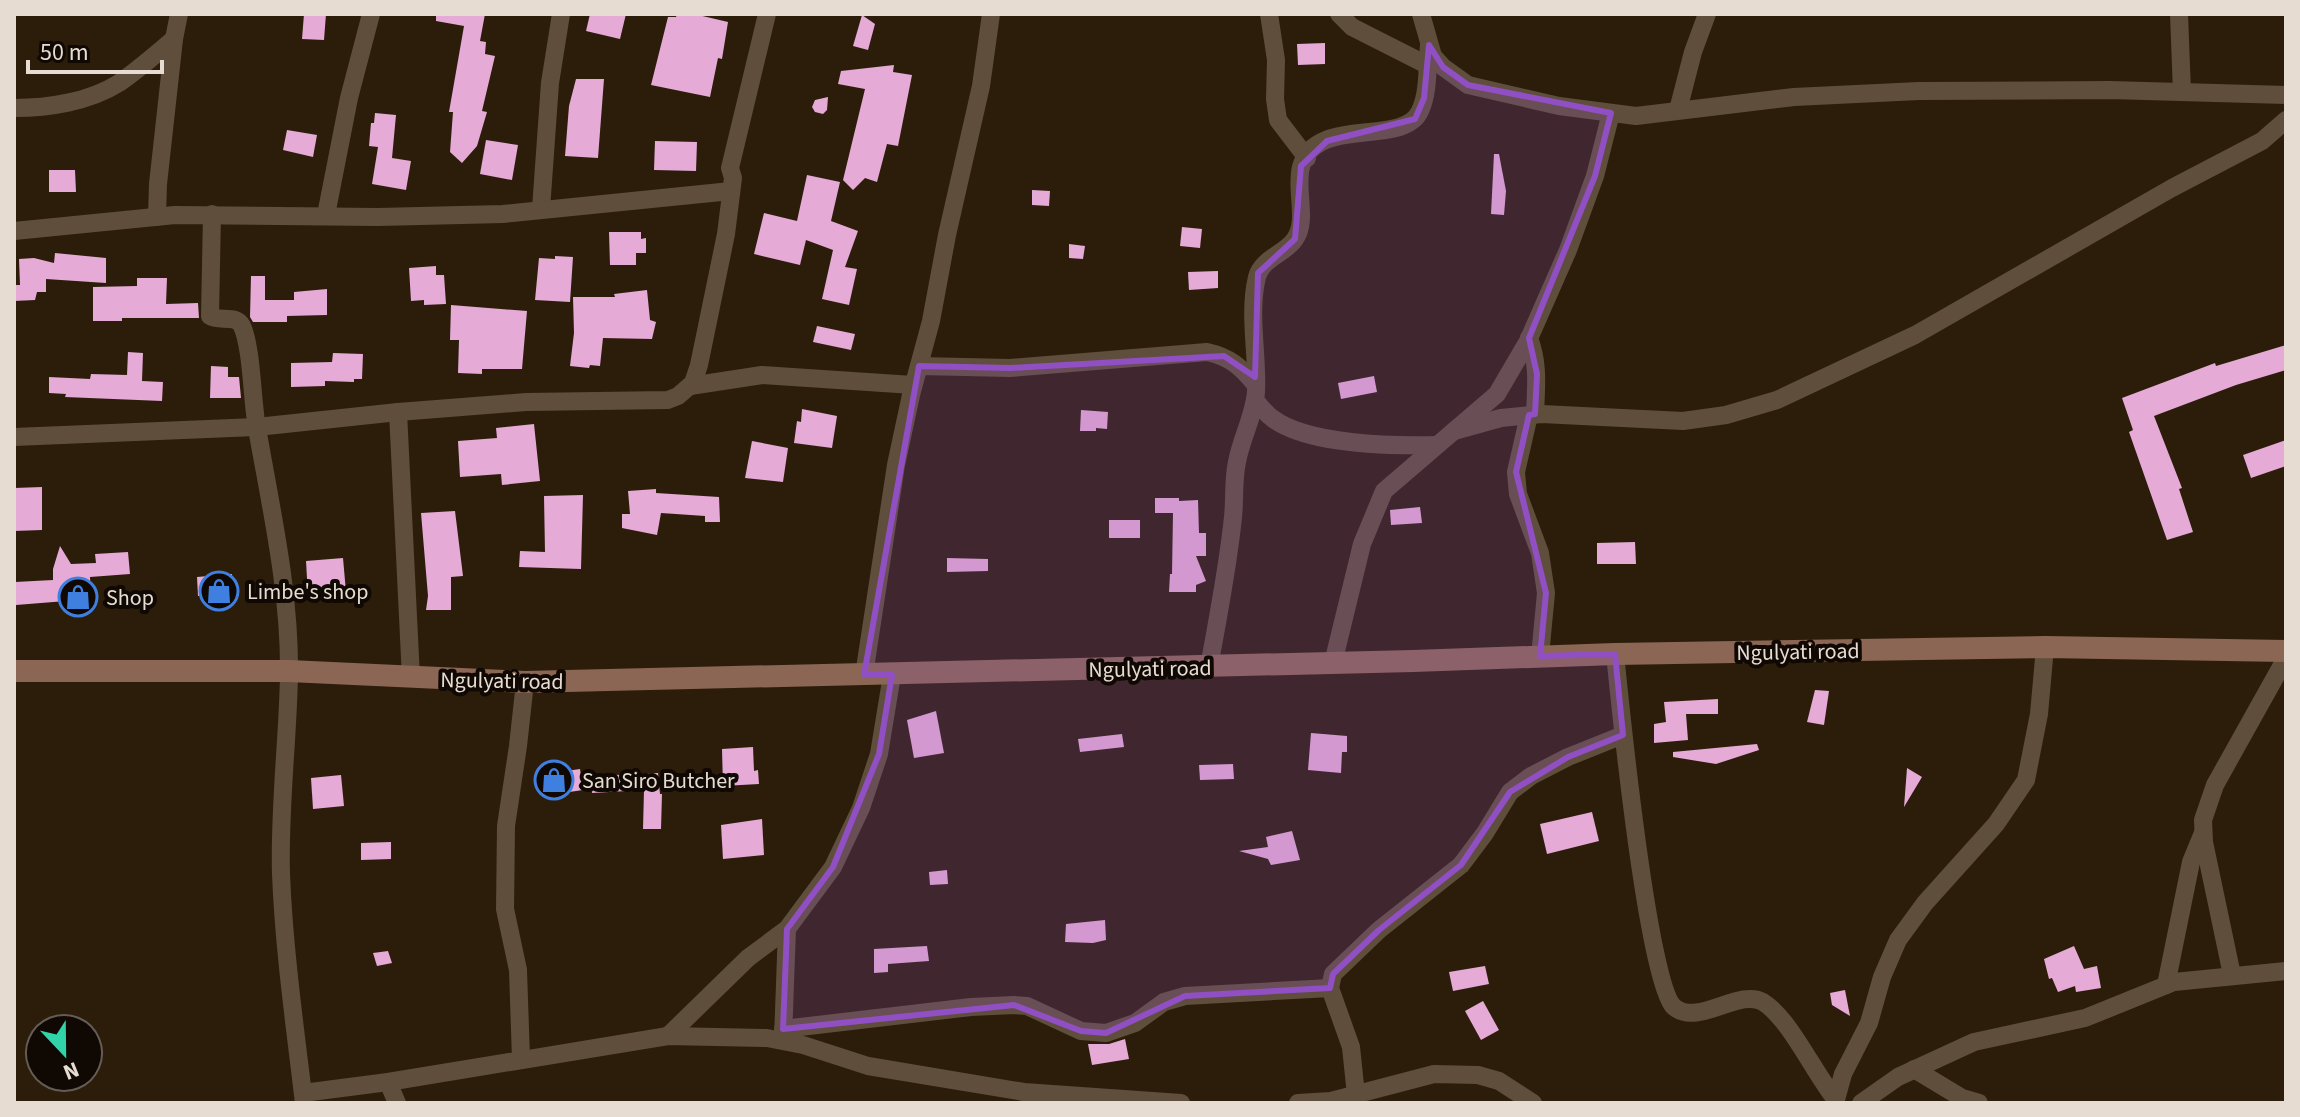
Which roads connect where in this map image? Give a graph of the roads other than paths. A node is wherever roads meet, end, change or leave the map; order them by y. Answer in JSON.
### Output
{"nodes":[{"id":1,"x":179,"y":14,"type":"edge"},
{"id":2,"x":371,"y":14,"type":"edge"},
{"id":3,"x":561,"y":14,"type":"edge"},
{"id":4,"x":767,"y":14,"type":"edge"},
{"id":5,"x":991,"y":14,"type":"edge"},
{"id":6,"x":1269,"y":14,"type":"edge"},
{"id":7,"x":1339,"y":14,"type":"edge"},
{"id":8,"x":1421,"y":14,"type":"edge"},
{"id":9,"x":1707,"y":14,"type":"edge"},
{"id":10,"x":2179,"y":14,"type":"edge"},
{"id":11,"x":174,"y":39,"type":"junction"},
{"id":12,"x":1429,"y":45,"type":"junction"},
{"id":13,"x":1427,"y":65,"type":"junction"},
{"id":14,"x":2182,"y":92,"type":"junction"},
{"id":15,"x":2286,"y":95,"type":"edge"},
{"id":16,"x":14,"y":108,"type":"edge"},
{"id":17,"x":1678,"y":110,"type":"junction"},
{"id":18,"x":1611,"y":113,"type":"junction"},
{"id":19,"x":2286,"y":120,"type":"edge"},
{"id":20,"x":1307,"y":158,"type":"junction"},
{"id":21,"x":731,"y":191,"type":"junction"},
{"id":22,"x":541,"y":209,"type":"junction"},
{"id":23,"x":212,"y":214,"type":"junction"},
{"id":24,"x":326,"y":215,"type":"junction"},
{"id":25,"x":157,"y":217,"type":"junction"},
{"id":26,"x":14,"y":231,"type":"edge"},
{"id":27,"x":1529,"y":338,"type":"junction"},
{"id":28,"x":919,"y":366,"type":"junction"},
{"id":29,"x":913,"y":385,"type":"junction"},
{"id":30,"x":690,"y":386,"type":"junction"},
{"id":31,"x":1255,"y":392,"type":"junction"},
{"id":32,"x":398,"y":412,"type":"junction"},
{"id":33,"x":1532,"y":415,"type":"junction"},
{"id":34,"x":257,"y":427,"type":"junction"},
{"id":35,"x":1454,"y":431,"type":"junction"},
{"id":36,"x":14,"y":437,"type":"edge"},
{"id":37,"x":1437,"y":445,"type":"junction"},
{"id":38,"x":2045,"y":647,"type":"junction"},
{"id":39,"x":2286,"y":651,"type":"edge"},
{"id":40,"x":1615,"y":654,"type":"junction"},
{"id":41,"x":1540,"y":656,"type":"junction"},
{"id":42,"x":2286,"y":658,"type":"edge"},
{"id":43,"x":1333,"y":663,"type":"junction"},
{"id":44,"x":1209,"y":667,"type":"junction"},
{"id":45,"x":14,"y":671,"type":"edge"},
{"id":46,"x":289,"y":671,"type":"junction"},
{"id":47,"x":864,"y":675,"type":"junction"},
{"id":48,"x":892,"y":675,"type":"junction"},
{"id":49,"x":411,"y":678,"type":"junction"},
{"id":50,"x":525,"y":682,"type":"junction"},
{"id":51,"x":1623,"y":735,"type":"junction"},
{"id":52,"x":2204,"y":832,"type":"junction"},
{"id":53,"x":787,"y":929,"type":"junction"},
{"id":54,"x":2286,"y":971,"type":"edge"},
{"id":55,"x":2232,"y":975,"type":"junction"},
{"id":56,"x":2166,"y":985,"type":"junction"},
{"id":57,"x":1330,"y":988,"type":"junction"},
{"id":58,"x":783,"y":1035,"type":"junction"},
{"id":59,"x":668,"y":1036,"type":"junction"},
{"id":60,"x":521,"y":1059,"type":"junction"},
{"id":61,"x":1914,"y":1069,"type":"junction"},
{"id":62,"x":388,"y":1082,"type":"junction"},
{"id":63,"x":1356,"y":1095,"type":"junction"},
{"id":64,"x":1008,"y":1096,"type":"edge"},
{"id":65,"x":303,"y":1098,"type":"edge"},
{"id":66,"x":1095,"y":1099,"type":"edge"},
{"id":67,"x":1835,"y":1101,"type":"edge"},
{"id":68,"x":397,"y":1103,"type":"edge"},
{"id":69,"x":1181,"y":1103,"type":"edge"},
{"id":70,"x":1298,"y":1103,"type":"edge"},
{"id":71,"x":1533,"y":1103,"type":"edge"},
{"id":72,"x":1861,"y":1103,"type":"edge"},
{"id":73,"x":1979,"y":1103,"type":"edge"}],
"edges":[{"from":1,"to":11,"type":"street"},
{"from":2,"to":24,"type":"street"},
{"from":3,"to":22,"type":"street"},
{"from":4,"to":21,"type":"street"},
{"from":5,"to":28,"type":"street"},
{"from":6,"to":20,"type":"street"},
{"from":7,"to":13,"type":"street"},
{"from":8,"to":12,"type":"street"},
{"from":9,"to":17,"type":"street"},
{"from":10,"to":14,"type":"street"},
{"from":11,"to":16,"type":"street"},
{"from":11,"to":25,"type":"street"},
{"from":12,"to":13,"type":"street"},
{"from":12,"to":18,"type":"street"},
{"from":13,"to":20,"type":"street"},
{"from":14,"to":15,"type":"street"},
{"from":14,"to":17,"type":"street"},
{"from":17,"to":18,"type":"street"},
{"from":18,"to":27,"type":"street"},
{"from":19,"to":33,"type":"street"},
{"from":20,"to":31,"type":"street"},
{"from":21,"to":22,"type":"street"},
{"from":21,"to":30,"type":"street"},
{"from":22,"to":24,"type":"street"},
{"from":23,"to":24,"type":"street"},
{"from":23,"to":25,"type":"street"},
{"from":23,"to":34,"type":"street"},
{"from":25,"to":26,"type":"street"},
{"from":27,"to":33,"type":"street"},
{"from":27,"to":35,"type":"street"},
{"from":28,"to":29,"type":"street"},
{"from":28,"to":31,"type":"street"},
{"from":29,"to":30,"type":"street"},
{"from":29,"to":47,"type":"street"},
{"from":30,"to":32,"type":"street"},
{"from":31,"to":37,"type":"street"},
{"from":31,"to":44,"type":"street"},
{"from":32,"to":34,"type":"street"},
{"from":32,"to":49,"type":"street"},
{"from":33,"to":35,"type":"street"},
{"from":33,"to":41,"type":"street"},
{"from":34,"to":36,"type":"street"},
{"from":34,"to":46,"type":"street"},
{"from":35,"to":37,"type":"street"},
{"from":37,"to":43,"type":"street"},
{"from":38,"to":39,"type":"main road","name":"Ngulyati road"},
{"from":38,"to":40,"type":"main road","name":"Ngulyati road"},
{"from":38,"to":67,"type":"street"},
{"from":40,"to":41,"type":"main road","name":"Ngulyati road"},
{"from":40,"to":51,"type":"street"},
{"from":41,"to":43,"type":"main road","name":"Ngulyati road"},
{"from":42,"to":52,"type":"street"},
{"from":43,"to":44,"type":"main road","name":"Ngulyati road"},
{"from":44,"to":48,"type":"main road","name":"Ngulyati road"},
{"from":45,"to":46,"type":"main road","name":"Ngulyati road"},
{"from":46,"to":49,"type":"main road","name":"Ngulyati road"},
{"from":46,"to":65,"type":"street"},
{"from":47,"to":48,"type":"main road","name":"Ngulyati road"},
{"from":47,"to":50,"type":"main road","name":"Ngulyati road"},
{"from":48,"to":53,"type":"street"},
{"from":49,"to":50,"type":"main road","name":"Ngulyati road"},
{"from":50,"to":60,"type":"street"},
{"from":51,"to":57,"type":"street"},
{"from":51,"to":67,"type":"street"},
{"from":52,"to":55,"type":"street"},
{"from":52,"to":56,"type":"street"},
{"from":53,"to":58,"type":"street"},
{"from":53,"to":59,"type":"street"},
{"from":54,"to":55,"type":"street"},
{"from":55,"to":56,"type":"street"},
{"from":56,"to":61,"type":"street"},
{"from":57,"to":58,"type":"street"},
{"from":57,"to":63,"type":"street"},
{"from":58,"to":59,"type":"street"},
{"from":58,"to":64,"type":"street"},
{"from":59,"to":60,"type":"street"},
{"from":60,"to":62,"type":"street"},
{"from":61,"to":72,"type":"street"},
{"from":61,"to":73,"type":"street"},
{"from":62,"to":65,"type":"street"},
{"from":62,"to":68,"type":"street"},
{"from":63,"to":70,"type":"street"},
{"from":63,"to":71,"type":"street"},
{"from":64,"to":66,"type":"street"},
{"from":66,"to":69,"type":"street"}]}
